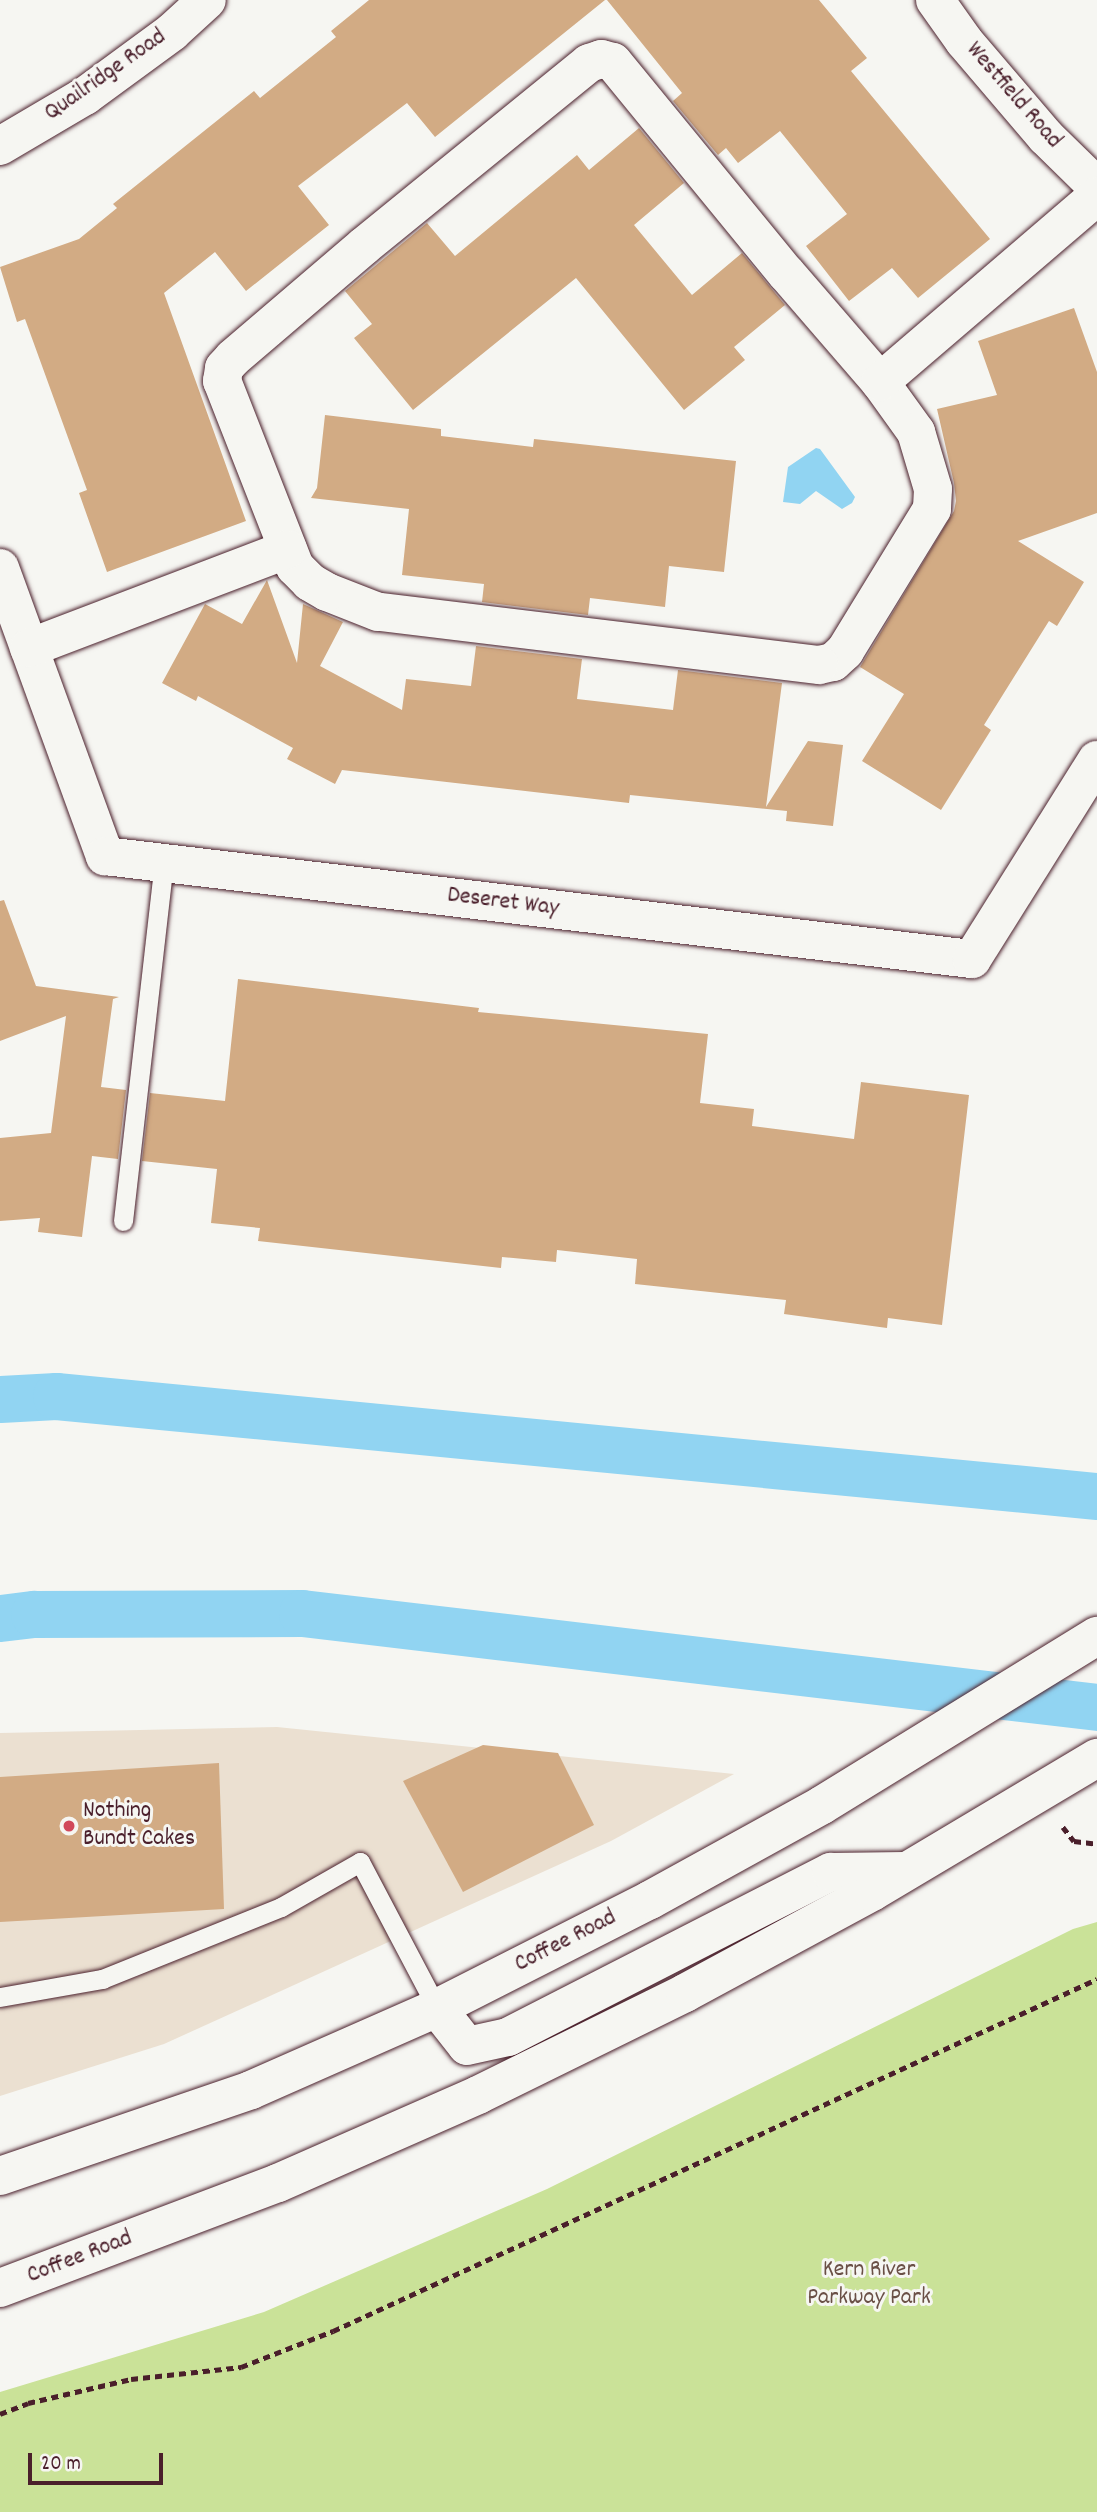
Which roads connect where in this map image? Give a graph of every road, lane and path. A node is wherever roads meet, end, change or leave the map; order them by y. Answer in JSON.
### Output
{"nodes":[{"id":1,"x":207,"y":0,"type":"edge"},
{"id":2,"x":935,"y":0,"type":"edge"},
{"id":3,"x":0,"y":146,"type":"edge"},
{"id":4,"x":1097,"y":187,"type":"edge"},
{"id":5,"x":1097,"y":196,"type":"edge"},
{"id":6,"x":880,"y":382,"type":"junction"},
{"id":7,"x":288,"y":549,"type":"junction"},
{"id":8,"x":0,"y":568,"type":"edge"},
{"id":9,"x":29,"y":648,"type":"junction"},
{"id":10,"x":1097,"y":760,"type":"edge"},
{"id":11,"x":164,"y":863,"type":"junction"},
{"id":12,"x":123,"y":1221,"type":"dead end"},
{"id":13,"x":1097,"y":1636,"type":"edge"},
{"id":14,"x":1097,"y":1758,"type":"edge"},
{"id":15,"x":907,"y":1871,"type":"junction"},
{"id":16,"x":1097,"y":1979,"type":"edge"},
{"id":17,"x":0,"y":1997,"type":"edge"},
{"id":18,"x":437,"y":2008,"type":"junction"},
{"id":19,"x":0,"y":2176,"type":"edge"},
{"id":20,"x":0,"y":2288,"type":"edge"},
{"id":21,"x":0,"y":2414,"type":"edge"}],
"edges":[{"from":1,"to":3,"type":"street","name":"Quailridge Road"},
{"from":2,"to":4,"type":"street","name":"Westfield Road"},
{"from":5,"to":6,"type":"street"},
{"from":6,"to":7,"type":"street"},
{"from":6,"to":7,"type":"street"},
{"from":7,"to":9,"type":"street"},
{"from":8,"to":9,"type":"street","name":"Deseret Way"},
{"from":9,"to":11,"type":"street","name":"Deseret Way"},
{"from":10,"to":11,"type":"street","name":"Deseret Way"},
{"from":11,"to":12,"type":"lane"},
{"from":13,"to":18,"type":"street","name":"Coffee Road"},
{"from":14,"to":15,"type":"street","name":"Coffee Road"},
{"from":15,"to":18,"type":"street"},
{"from":15,"to":20,"type":"street","name":"Coffee Road"},
{"from":16,"to":21,"type":"path"},
{"from":17,"to":18,"type":"lane"},
{"from":18,"to":19,"type":"street","name":"Coffee Road"}]}
